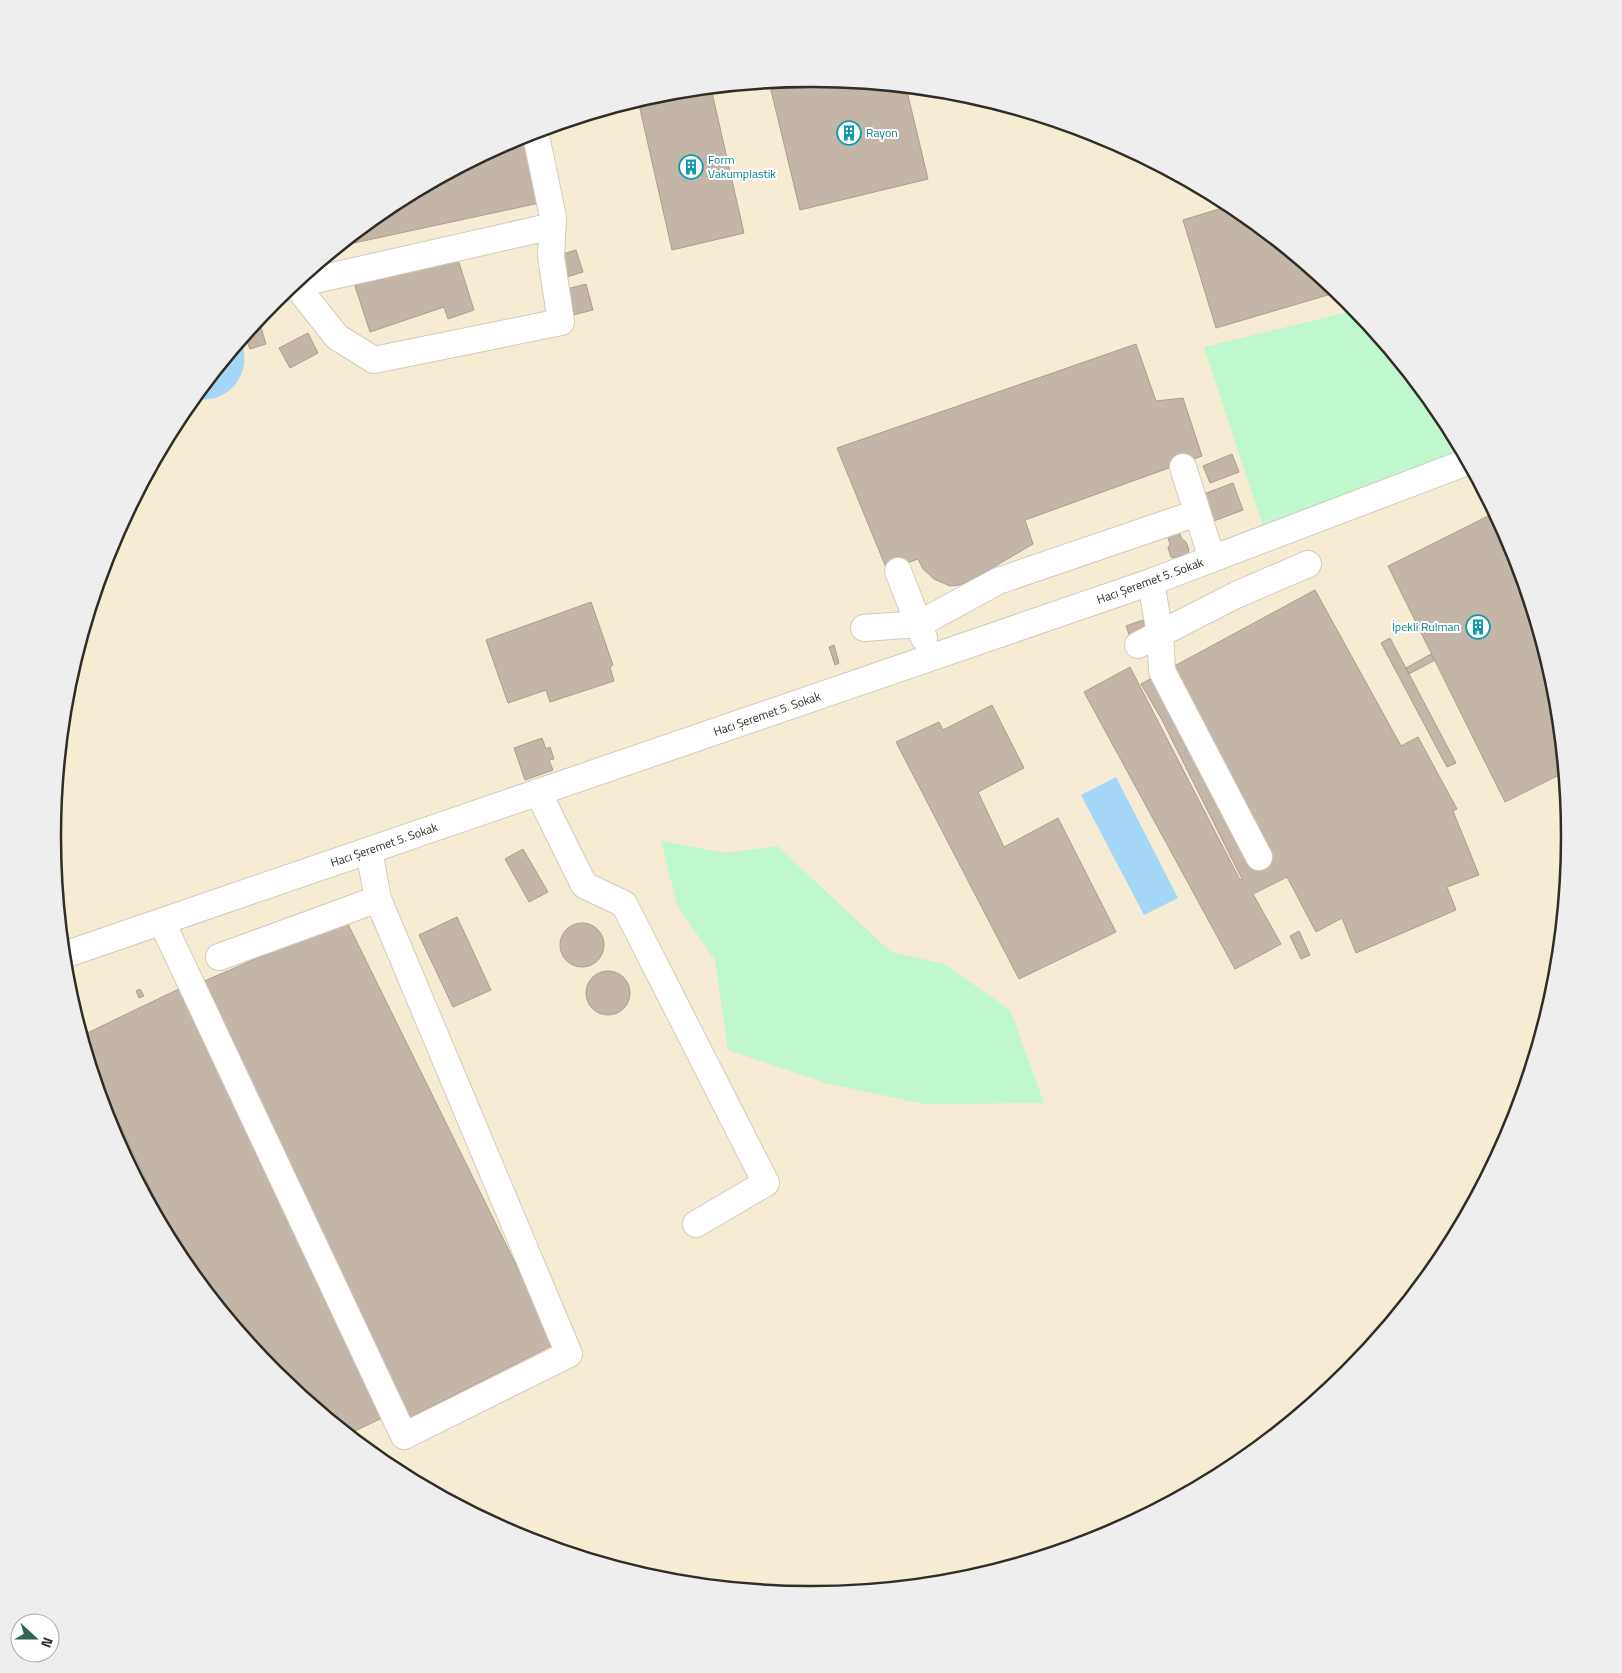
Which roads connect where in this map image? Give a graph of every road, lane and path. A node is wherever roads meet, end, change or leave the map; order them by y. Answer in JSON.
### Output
{"nodes":[{"id":1,"x":537,"y":139,"type":"edge"},
{"id":2,"x":553,"y":226,"type":"junction"},
{"id":3,"x":307,"y":282,"type":"edge"},
{"id":4,"x":298,"y":290,"type":"edge"},
{"id":5,"x":1461,"y":464,"type":"edge"},
{"id":6,"x":1183,"y":467,"type":"dead end"},
{"id":7,"x":1197,"y":513,"type":"junction"},
{"id":8,"x":1212,"y":559,"type":"junction"},
{"id":9,"x":1308,"y":564,"type":"dead end"},
{"id":10,"x":898,"y":571,"type":"dead end"},
{"id":11,"x":1151,"y":582,"type":"junction"},
{"id":12,"x":918,"y":624,"type":"junction"},
{"id":13,"x":864,"y":628,"type":"dead end"},
{"id":14,"x":1149,"y":639,"type":"junction"},
{"id":15,"x":932,"y":658,"type":"junction"},
{"id":16,"x":538,"y":792,"type":"junction"},
{"id":17,"x":369,"y":851,"type":"junction"},
{"id":18,"x":1259,"y":857,"type":"dead end"},
{"id":19,"x":378,"y":899,"type":"junction"},
{"id":20,"x":162,"y":922,"type":"junction"},
{"id":21,"x":71,"y":953,"type":"edge"},
{"id":22,"x":219,"y":957,"type":"dead end"},
{"id":23,"x":696,"y":1224,"type":"dead end"}],
"edges":[{"from":1,"to":2,"type":"street"},
{"from":2,"to":3,"type":"street"},
{"from":2,"to":4,"type":"street"},
{"from":5,"to":8,"type":"street","name":"Hacı Şeremet 5. Sokak"},
{"from":6,"to":7,"type":"street"},
{"from":7,"to":8,"type":"street"},
{"from":7,"to":12,"type":"street"},
{"from":8,"to":11,"type":"street","name":"Hacı Şeremet 5. Sokak"},
{"from":9,"to":14,"type":"street"},
{"from":10,"to":12,"type":"street"},
{"from":11,"to":14,"type":"street"},
{"from":11,"to":15,"type":"street","name":"Hacı Şeremet 5. Sokak"},
{"from":12,"to":13,"type":"street"},
{"from":12,"to":15,"type":"street"},
{"from":14,"to":18,"type":"street"},
{"from":15,"to":16,"type":"street","name":"Hacı Şeremet 5. Sokak"},
{"from":16,"to":17,"type":"street","name":"Hacı Şeremet 5. Sokak"},
{"from":16,"to":23,"type":"street"},
{"from":17,"to":19,"type":"street"},
{"from":17,"to":20,"type":"street","name":"Hacı Şeremet 5. Sokak"},
{"from":19,"to":20,"type":"street"},
{"from":19,"to":22,"type":"street"},
{"from":20,"to":21,"type":"street","name":"Hacı Şeremet 5. Sokak"}]}
